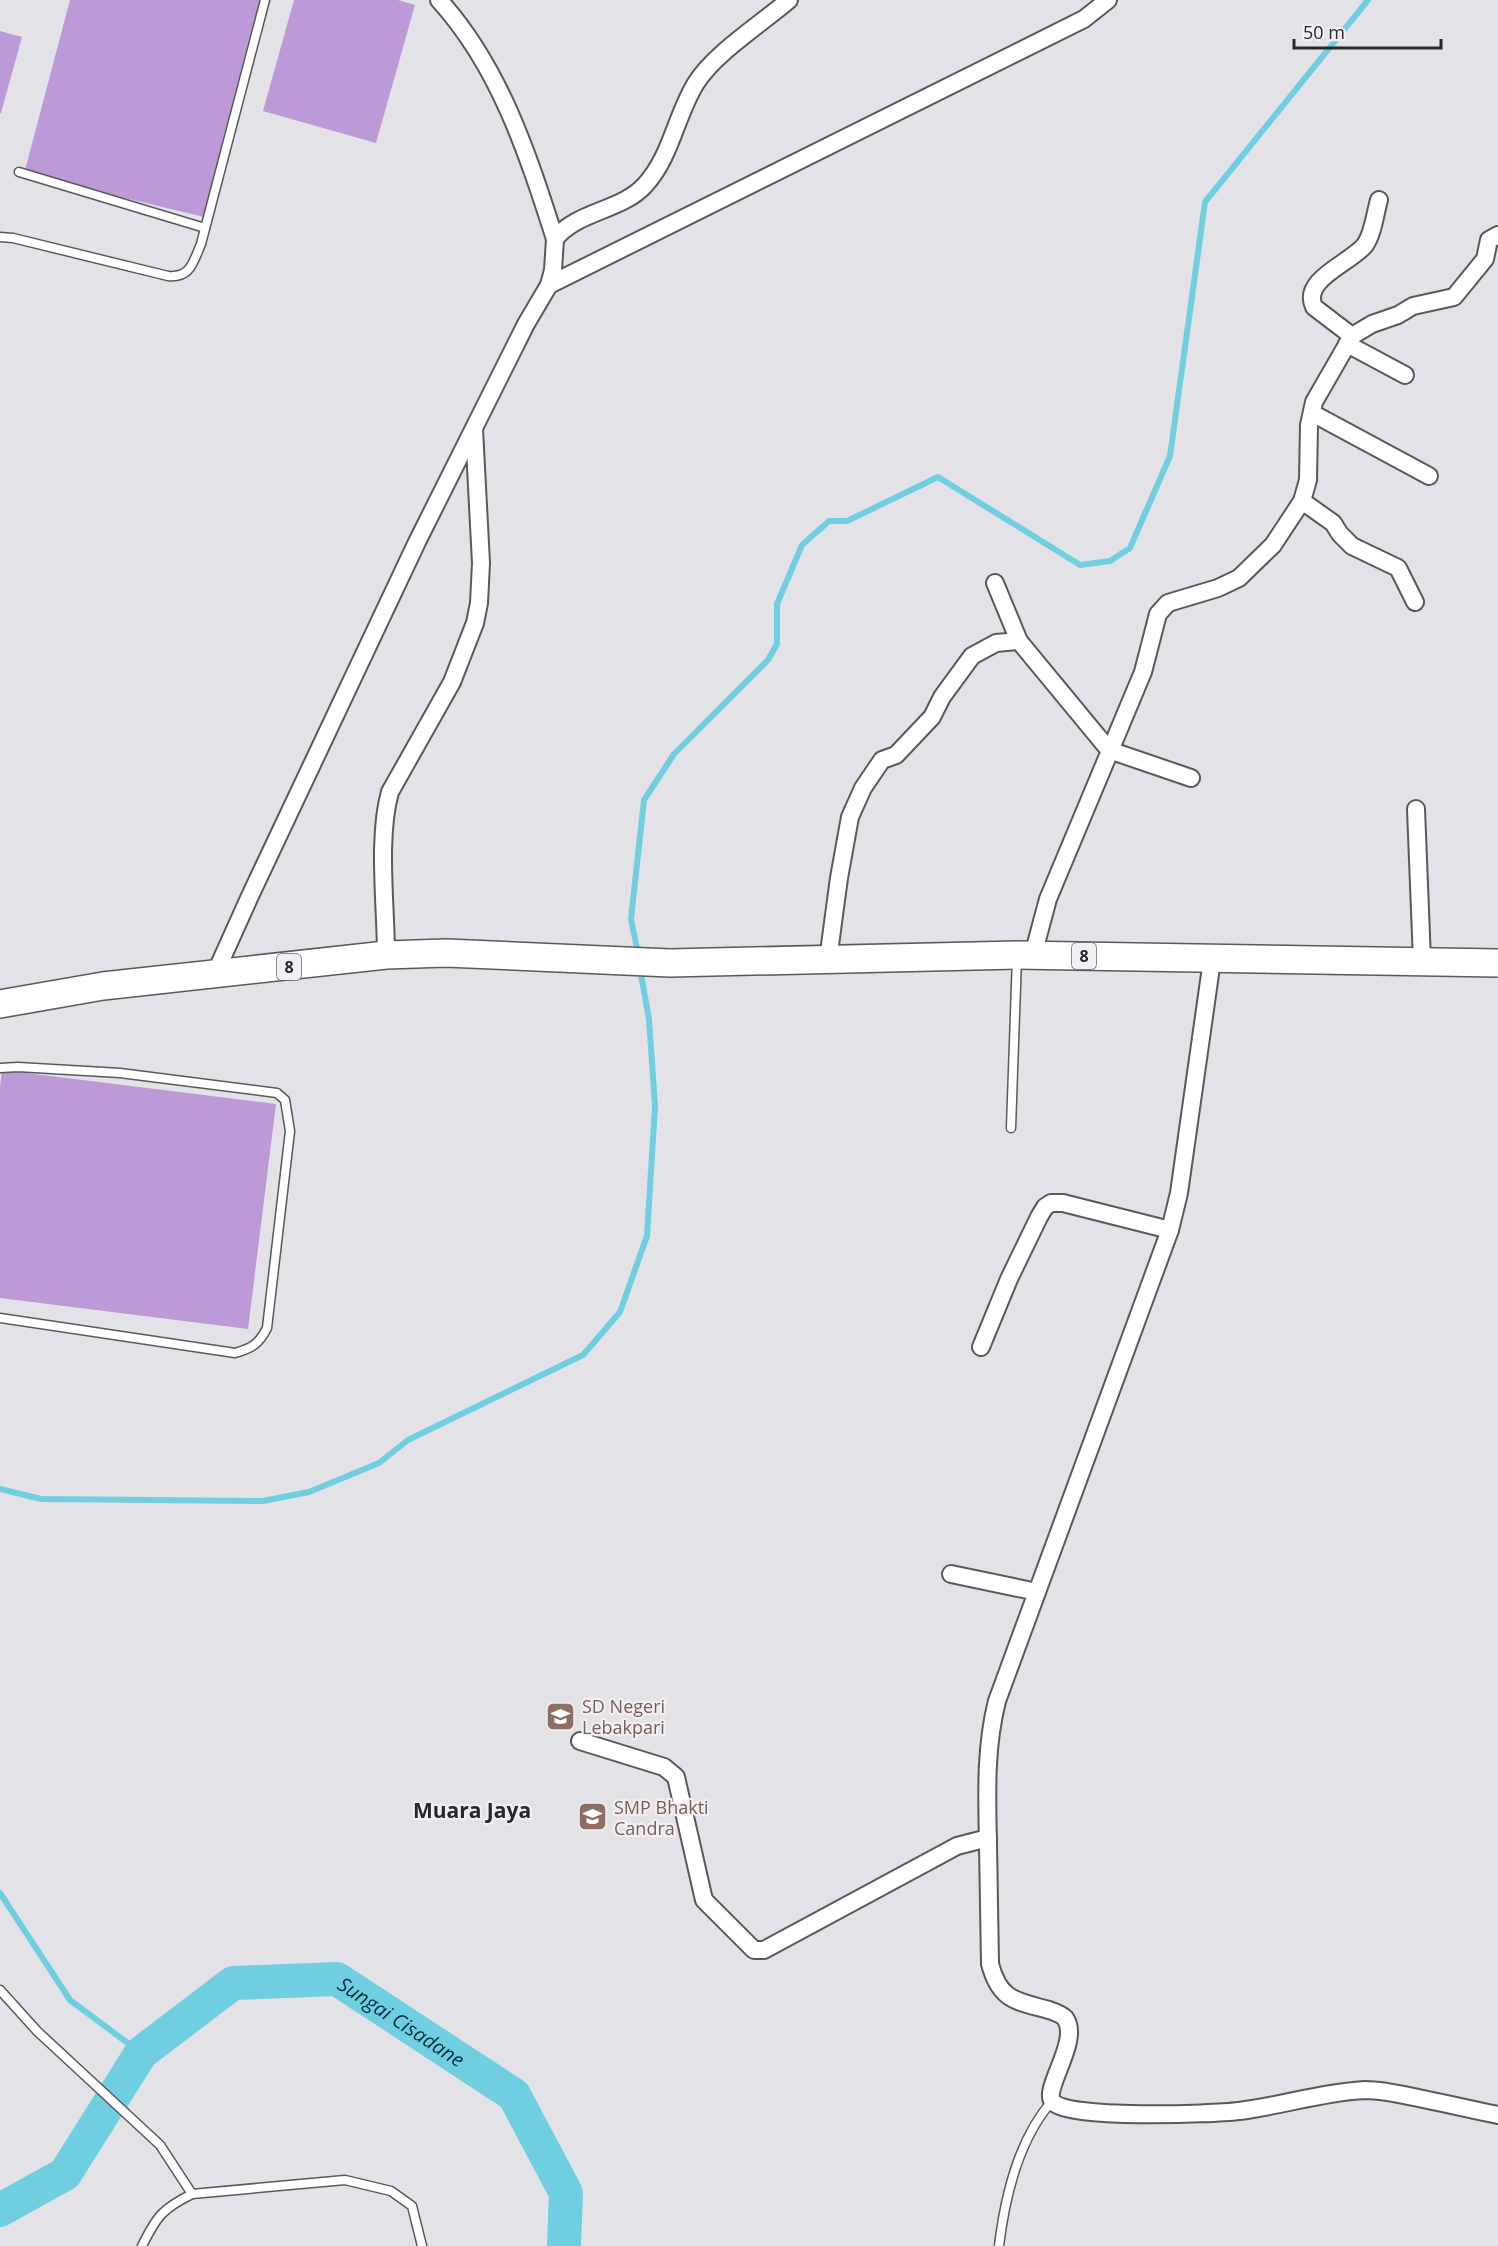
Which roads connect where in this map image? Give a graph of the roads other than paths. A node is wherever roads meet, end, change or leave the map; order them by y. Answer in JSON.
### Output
{"nodes":[{"id":1,"x":265,"y":0,"type":"edge"},
{"id":2,"x":439,"y":0,"type":"edge"},
{"id":3,"x":789,"y":0,"type":"edge"},
{"id":4,"x":1108,"y":0,"type":"edge"},
{"id":5,"x":19,"y":172,"type":"dead end"},
{"id":6,"x":1379,"y":200,"type":"dead end"},
{"id":7,"x":205,"y":228,"type":"junction"},
{"id":8,"x":1498,"y":235,"type":"edge"},
{"id":9,"x":0,"y":237,"type":"edge"},
{"id":10,"x":555,"y":240,"type":"junction"},
{"id":11,"x":549,"y":285,"type":"junction"},
{"id":12,"x":1349,"y":340,"type":"junction"},
{"id":13,"x":1405,"y":375,"type":"dead end"},
{"id":14,"x":1312,"y":413,"type":"junction"},
{"id":15,"x":474,"y":428,"type":"junction"},
{"id":16,"x":1429,"y":476,"type":"dead end"},
{"id":17,"x":1302,"y":501,"type":"junction"},
{"id":18,"x":995,"y":583,"type":"dead end"},
{"id":19,"x":1415,"y":602,"type":"dead end"},
{"id":20,"x":1019,"y":641,"type":"junction"},
{"id":21,"x":1109,"y":750,"type":"junction"},
{"id":22,"x":1191,"y":778,"type":"dead end"},
{"id":23,"x":1416,"y":809,"type":"dead end"},
{"id":24,"x":386,"y":955,"type":"junction"},
{"id":25,"x":1025,"y":955,"type":"junction"},
{"id":26,"x":828,"y":960,"type":"junction"},
{"id":27,"x":1212,"y":960,"type":"junction"},
{"id":28,"x":1422,"y":961,"type":"junction"},
{"id":29,"x":1498,"y":963,"type":"edge"},
{"id":30,"x":214,"y":976,"type":"junction"},
{"id":31,"x":0,"y":1004,"type":"edge"},
{"id":32,"x":0,"y":1068,"type":"edge"},
{"id":33,"x":1011,"y":1128,"type":"dead end"},
{"id":34,"x":1170,"y":1230,"type":"junction"},
{"id":35,"x":0,"y":1318,"type":"edge"},
{"id":36,"x":981,"y":1347,"type":"dead end"},
{"id":37,"x":951,"y":1574,"type":"dead end"},
{"id":38,"x":1037,"y":1592,"type":"junction"},
{"id":39,"x":580,"y":1741,"type":"dead end"},
{"id":40,"x":988,"y":1838,"type":"junction"},
{"id":41,"x":0,"y":1990,"type":"edge"},
{"id":42,"x":1052,"y":2101,"type":"junction"},
{"id":43,"x":1498,"y":2115,"type":"edge"},
{"id":44,"x":192,"y":2194,"type":"junction"},
{"id":45,"x":142,"y":2246,"type":"edge"},
{"id":46,"x":422,"y":2246,"type":"edge"},
{"id":47,"x":999,"y":2246,"type":"edge"}],
"edges":[{"from":1,"to":7,"type":"lane"},
{"from":2,"to":10,"type":"street"},
{"from":3,"to":10,"type":"street"},
{"from":4,"to":11,"type":"street"},
{"from":5,"to":7,"type":"lane"},
{"from":6,"to":12,"type":"street"},
{"from":7,"to":9,"type":"lane"},
{"from":8,"to":12,"type":"street"},
{"from":10,"to":11,"type":"street"},
{"from":11,"to":15,"type":"street"},
{"from":12,"to":13,"type":"street"},
{"from":12,"to":14,"type":"street"},
{"from":14,"to":16,"type":"street"},
{"from":14,"to":17,"type":"street"},
{"from":15,"to":24,"type":"street"},
{"from":15,"to":30,"type":"street"},
{"from":17,"to":19,"type":"street"},
{"from":17,"to":21,"type":"street"},
{"from":18,"to":20,"type":"street"},
{"from":20,"to":21,"type":"street"},
{"from":20,"to":26,"type":"street"},
{"from":21,"to":22,"type":"street"},
{"from":21,"to":25,"type":"street"},
{"from":23,"to":28,"type":"street"},
{"from":24,"to":26,"type":"highway","number":"8"},
{"from":24,"to":30,"type":"highway","number":"8"},
{"from":25,"to":26,"type":"highway","number":"8"},
{"from":25,"to":27,"type":"highway","number":"8"},
{"from":25,"to":33,"type":"lane"},
{"from":27,"to":28,"type":"highway","number":"8"},
{"from":27,"to":34,"type":"street"},
{"from":28,"to":29,"type":"highway","number":"8"},
{"from":30,"to":31,"type":"highway","number":"8"},
{"from":32,"to":35,"type":"lane"},
{"from":34,"to":36,"type":"street"},
{"from":34,"to":38,"type":"street"},
{"from":37,"to":38,"type":"street"},
{"from":38,"to":40,"type":"street"},
{"from":39,"to":40,"type":"street"},
{"from":40,"to":42,"type":"street"},
{"from":41,"to":44,"type":"lane"},
{"from":42,"to":43,"type":"street"},
{"from":42,"to":47,"type":"lane"},
{"from":44,"to":45,"type":"lane"},
{"from":44,"to":46,"type":"lane"}]}
